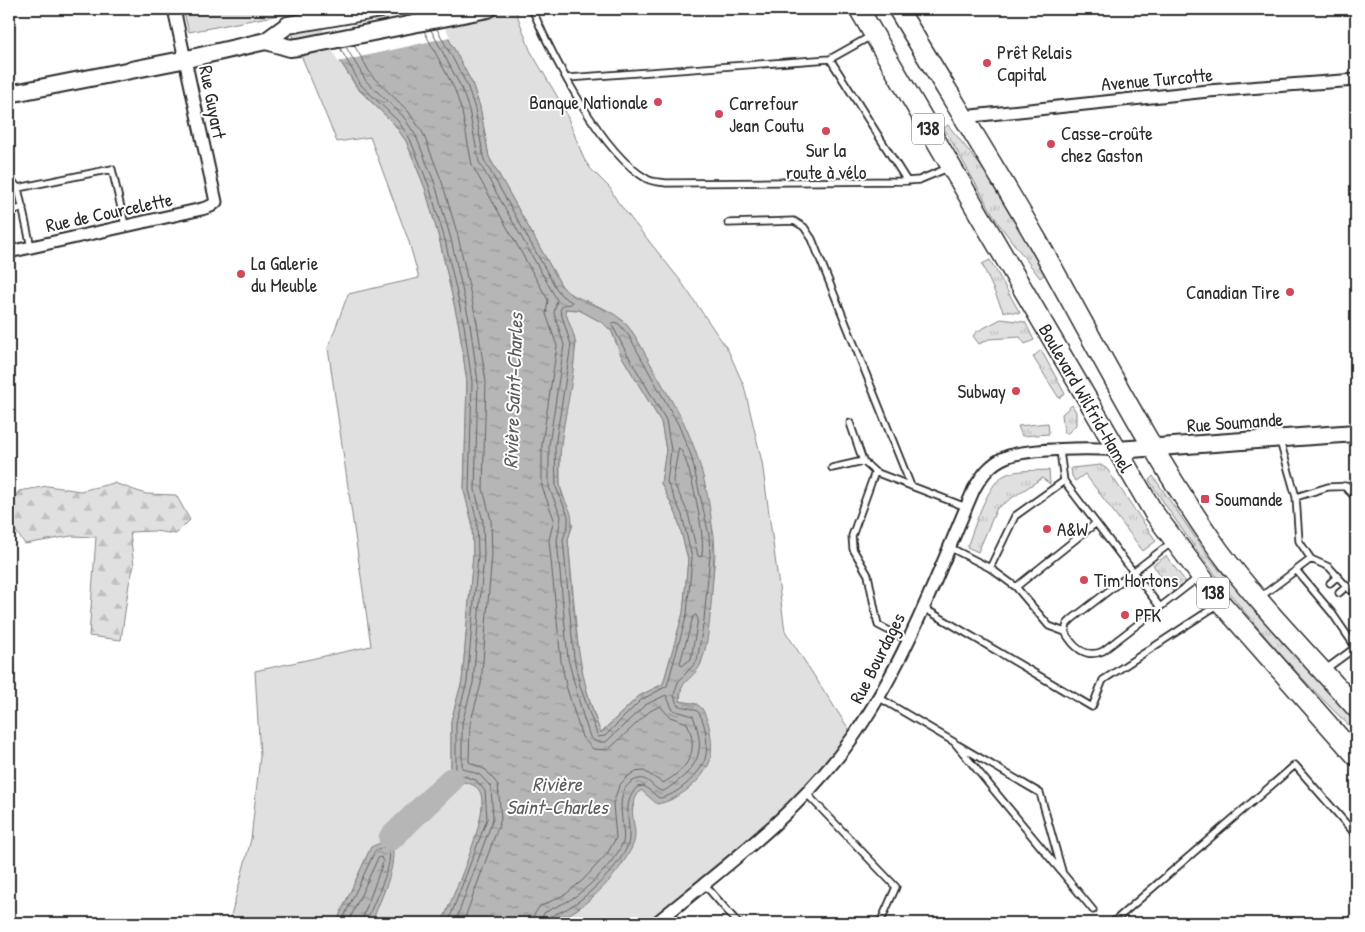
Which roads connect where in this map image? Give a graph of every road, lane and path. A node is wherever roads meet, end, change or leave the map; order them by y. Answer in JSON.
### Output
{"nodes":[{"id":1,"x":174,"y":9,"type":"edge"},
{"id":2,"x":382,"y":9,"type":"edge"},
{"id":3,"x":488,"y":9,"type":"edge"},
{"id":4,"x":532,"y":9,"type":"edge"},
{"id":5,"x":858,"y":9,"type":"edge"},
{"id":6,"x":898,"y":9,"type":"edge"},
{"id":7,"x":873,"y":35,"type":"junction"},
{"id":8,"x":266,"y":41,"type":"junction"},
{"id":9,"x":186,"y":59,"type":"junction"},
{"id":10,"x":830,"y":59,"type":"junction"},
{"id":11,"x":568,"y":78,"type":"junction"},
{"id":12,"x":1356,"y":80,"type":"edge"},
{"id":13,"x":9,"y":94,"type":"edge"},
{"id":14,"x":962,"y":117,"type":"junction"},
{"id":15,"x":950,"y":168,"type":"junction"},
{"id":16,"x":9,"y":177,"type":"edge"},
{"id":17,"x":906,"y":181,"type":"junction"},
{"id":18,"x":18,"y":188,"type":"junction"},
{"id":19,"x":216,"y":202,"type":"joint"},
{"id":20,"x":23,"y":208,"type":"junction"},
{"id":21,"x":9,"y":211,"type":"edge"},
{"id":22,"x":728,"y":223,"type":"dead end"},
{"id":23,"x":125,"y":226,"type":"junction"},
{"id":24,"x":31,"y":247,"type":"junction"},
{"id":25,"x":9,"y":252,"type":"edge"},
{"id":26,"x":850,"y":423,"type":"dead end"},
{"id":27,"x":1356,"y":433,"type":"edge"},
{"id":28,"x":1280,"y":439,"type":"junction"},
{"id":29,"x":1153,"y":448,"type":"junction"},
{"id":30,"x":1117,"y":450,"type":"junction"},
{"id":31,"x":1060,"y":451,"type":"junction"},
{"id":32,"x":863,"y":461,"type":"junction"},
{"id":33,"x":832,"y":468,"type":"dead end"},
{"id":34,"x":875,"y":472,"type":"junction"},
{"id":35,"x":1064,"y":481,"type":"junction"},
{"id":36,"x":911,"y":486,"type":"junction"},
{"id":37,"x":1344,"y":486,"type":"junction"},
{"id":38,"x":1356,"y":486,"type":"edge"},
{"id":39,"x":1296,"y":497,"type":"junction"},
{"id":40,"x":1356,"y":498,"type":"edge"},
{"id":41,"x":966,"y":507,"type":"junction"},
{"id":42,"x":1096,"y":523,"type":"junction"},
{"id":43,"x":1174,"y":541,"type":"junction"},
{"id":44,"x":949,"y":547,"type":"junction"},
{"id":45,"x":1311,"y":559,"type":"junction"},
{"id":46,"x":990,"y":568,"type":"junction"},
{"id":47,"x":1296,"y":570,"type":"junction"},
{"id":48,"x":1134,"y":573,"type":"junction"},
{"id":49,"x":1200,"y":576,"type":"junction"},
{"id":50,"x":1338,"y":576,"type":"junction"},
{"id":51,"x":1330,"y":583,"type":"dead end"},
{"id":52,"x":1016,"y":587,"type":"junction"},
{"id":53,"x":1339,"y":593,"type":"dead end"},
{"id":54,"x":1259,"y":598,"type":"junction"},
{"id":55,"x":1221,"y":602,"type":"junction"},
{"id":56,"x":922,"y":607,"type":"junction"},
{"id":57,"x":1160,"y":607,"type":"junction"},
{"id":58,"x":1065,"y":632,"type":"junction"},
{"id":59,"x":907,"y":640,"type":"junction"},
{"id":60,"x":1356,"y":647,"type":"edge"},
{"id":61,"x":1323,"y":671,"type":"junction"},
{"id":62,"x":878,"y":698,"type":"junction"},
{"id":63,"x":1356,"y":708,"type":"edge"},
{"id":64,"x":954,"y":742,"type":"junction"},
{"id":65,"x":1356,"y":756,"type":"edge"},
{"id":66,"x":807,"y":794,"type":"junction"},
{"id":67,"x":1356,"y":834,"type":"edge"},
{"id":68,"x":1063,"y":874,"type":"junction"},
{"id":69,"x":704,"y":884,"type":"junction"},
{"id":70,"x":1093,"y":910,"type":"dead end"},
{"id":71,"x":656,"y":923,"type":"edge"},
{"id":72,"x":738,"y":923,"type":"edge"},
{"id":73,"x":880,"y":923,"type":"edge"},
{"id":74,"x":1112,"y":923,"type":"edge"}],
"edges":[{"from":1,"to":9,"type":"street","name":"Rue Guyart"},
{"from":2,"to":8,"type":"main road"},
{"from":3,"to":8,"type":"main road"},
{"from":4,"to":11,"type":"lane"},
{"from":5,"to":7,"type":"main road","name":"Boulevard Wilfrid-Hamel","number":"138"},
{"from":6,"to":14,"type":"main road","name":"Boulevard Wilfrid-Hamel","number":"138"},
{"from":7,"to":10,"type":"lane"},
{"from":7,"to":15,"type":"main road","name":"Boulevard Wilfrid-Hamel","number":"138"},
{"from":8,"to":9,"type":"main road"},
{"from":9,"to":13,"type":"main road"},
{"from":9,"to":19,"type":"street","name":"Rue Guyart"},
{"from":10,"to":11,"type":"lane"},
{"from":10,"to":17,"type":"lane"},
{"from":11,"to":17,"type":"lane"},
{"from":12,"to":14,"type":"street","name":"Avenue Turcotte"},
{"from":14,"to":29,"type":"main road","name":"Boulevard Wilfrid-Hamel","number":"138"},
{"from":15,"to":17,"type":"lane"},
{"from":15,"to":30,"type":"main road","name":"Boulevard Wilfrid-Hamel","number":"138"},
{"from":16,"to":18,"type":"lane"},
{"from":18,"to":20,"type":"lane"},
{"from":18,"to":23,"type":"lane"},
{"from":19,"to":23,"type":"street","name":"Rue de Courcelette"},
{"from":20,"to":21,"type":"lane"},
{"from":20,"to":24,"type":"lane"},
{"from":22,"to":36,"type":"lane"},
{"from":23,"to":24,"type":"street","name":"Rue de Courcelette"},
{"from":24,"to":25,"type":"street","name":"Rue de Courcelette"},
{"from":26,"to":32,"type":"lane"},
{"from":27,"to":28,"type":"main road","name":"Rue Soumande"},
{"from":28,"to":29,"type":"main road","name":"Rue Soumande"},
{"from":28,"to":39,"type":"lane"},
{"from":29,"to":30,"type":"main road","name":"Rue Soumande"},
{"from":29,"to":54,"type":"main road","name":"Boulevard Wilfrid-Hamel","number":"138"},
{"from":30,"to":31,"type":"street","name":"Rue Bourdages"},
{"from":30,"to":43,"type":"main road","name":"Boulevard Wilfrid-Hamel","number":"138"},
{"from":31,"to":35,"type":"lane"},
{"from":31,"to":41,"type":"street","name":"Rue Bourdages"},
{"from":32,"to":33,"type":"lane"},
{"from":32,"to":34,"type":"lane"},
{"from":34,"to":36,"type":"lane"},
{"from":34,"to":59,"type":"lane"},
{"from":35,"to":42,"type":"lane"},
{"from":35,"to":46,"type":"lane"},
{"from":36,"to":41,"type":"lane"},
{"from":37,"to":38,"type":"lane"},
{"from":37,"to":39,"type":"lane"},
{"from":37,"to":40,"type":"lane"},
{"from":39,"to":45,"type":"lane"},
{"from":41,"to":44,"type":"street","name":"Rue Bourdages"},
{"from":42,"to":48,"type":"lane"},
{"from":42,"to":52,"type":"lane"},
{"from":43,"to":48,"type":"lane"},
{"from":43,"to":49,"type":"main road","name":"Boulevard Wilfrid-Hamel","number":"138"},
{"from":44,"to":46,"type":"lane"},
{"from":44,"to":56,"type":"street","name":"Rue Bourdages"},
{"from":45,"to":47,"type":"lane"},
{"from":45,"to":50,"type":"lane"},
{"from":46,"to":52,"type":"lane"},
{"from":47,"to":54,"type":"lane"},
{"from":47,"to":60,"type":"lane"},
{"from":48,"to":57,"type":"lane"},
{"from":48,"to":58,"type":"lane"},
{"from":49,"to":55,"type":"main road","name":"Boulevard Wilfrid-Hamel","number":"138"},
{"from":49,"to":57,"type":"lane"},
{"from":50,"to":51,"type":"lane"},
{"from":50,"to":53,"type":"lane"},
{"from":52,"to":58,"type":"lane"},
{"from":54,"to":61,"type":"main road","name":"Boulevard Wilfrid-Hamel","number":"138"},
{"from":55,"to":56,"type":"lane"},
{"from":55,"to":65,"type":"main road","name":"Boulevard Wilfrid-Hamel","number":"138"},
{"from":56,"to":59,"type":"street","name":"Rue Bourdages"},
{"from":57,"to":58,"type":"lane"},
{"from":59,"to":62,"type":"street","name":"Rue Bourdages"},
{"from":60,"to":61,"type":"lane"},
{"from":61,"to":63,"type":"main road","name":"Boulevard Wilfrid-Hamel","number":"138"},
{"from":62,"to":64,"type":"lane"},
{"from":62,"to":66,"type":"street","name":"Rue Bourdages"},
{"from":64,"to":68,"type":"lane"},
{"from":64,"to":68,"type":"lane"},
{"from":66,"to":69,"type":"street","name":"Rue Bourdages"},
{"from":66,"to":73,"type":"lane"},
{"from":67,"to":74,"type":"lane"},
{"from":68,"to":70,"type":"lane"},
{"from":69,"to":71,"type":"street","name":"Rue Bourdages"},
{"from":69,"to":72,"type":"lane"}]}
